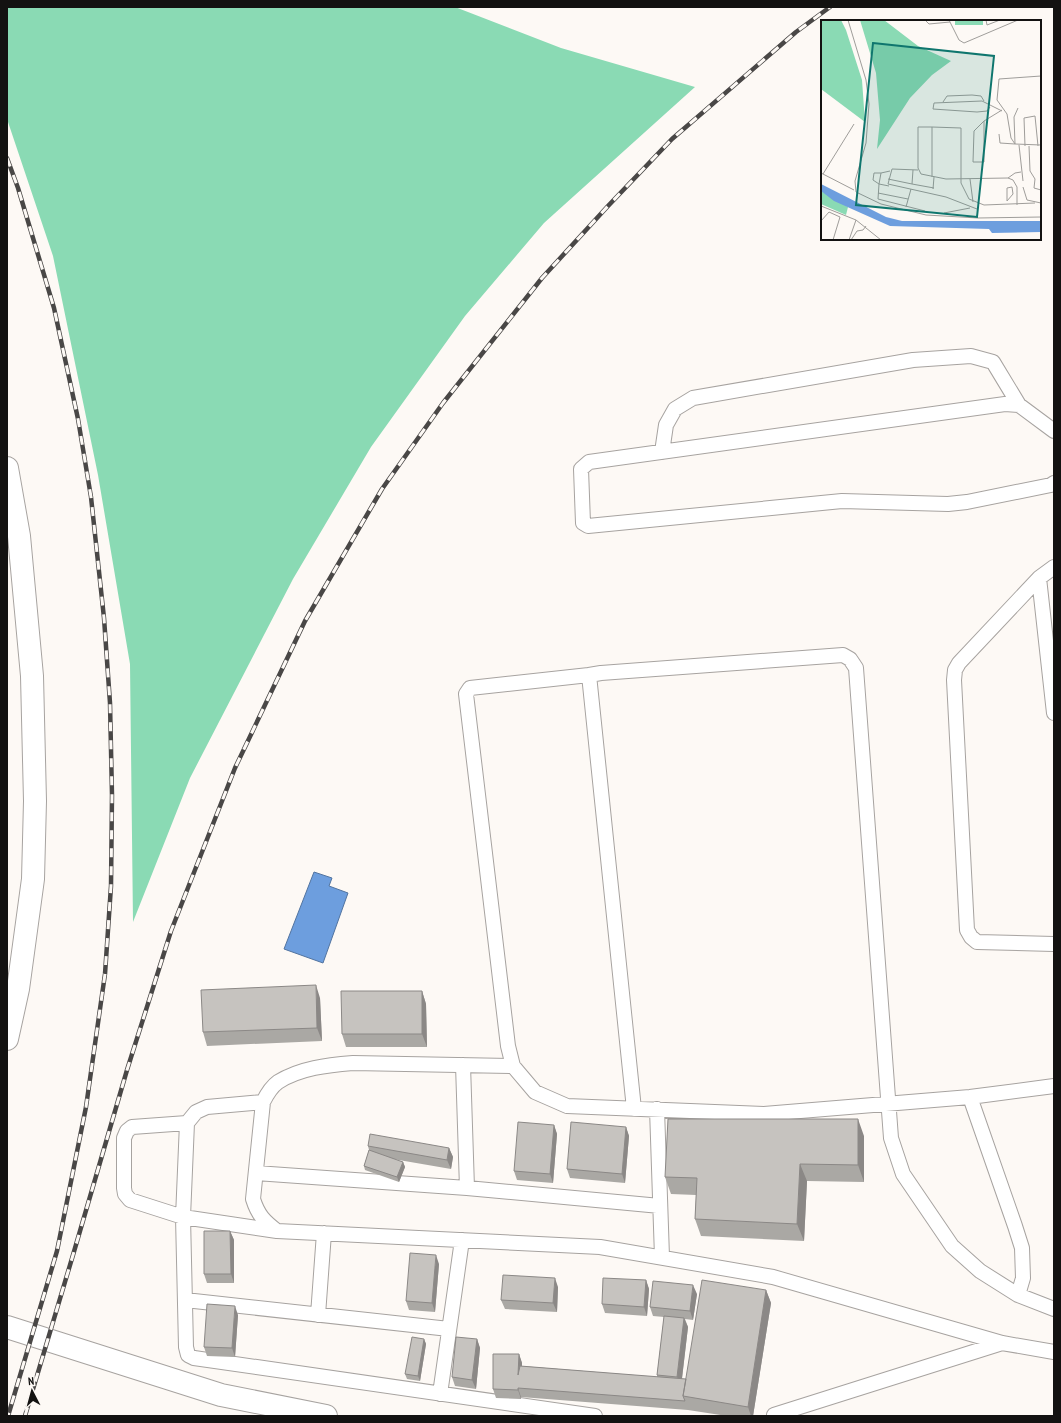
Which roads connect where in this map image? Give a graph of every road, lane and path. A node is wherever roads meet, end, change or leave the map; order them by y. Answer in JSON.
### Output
{"nodes":[{"id":1,"x":1018,"y":405,"type":"junction"},
{"id":2,"x":1054,"y":430,"type":"edge"},
{"id":3,"x":662,"y":452,"type":"junction"},
{"id":4,"x":7,"y":468,"type":"edge"},
{"id":5,"x":1054,"y":483,"type":"edge"},
{"id":6,"x":1054,"y":567,"type":"edge"},
{"id":7,"x":1039,"y":578,"type":"junction"},
{"id":8,"x":589,"y":675,"type":"junction"},
{"id":9,"x":1054,"y":713,"type":"edge"},
{"id":10,"x":1054,"y":944,"type":"edge"},
{"id":11,"x":7,"y":1039,"type":"edge"},
{"id":12,"x":463,"y":1065,"type":"junction"},
{"id":13,"x":513,"y":1066,"type":"junction"},
{"id":14,"x":1054,"y":1086,"type":"edge"},
{"id":15,"x":970,"y":1097,"type":"junction"},
{"id":16,"x":263,"y":1102,"type":"junction"},
{"id":17,"x":888,"y":1103,"type":"junction"},
{"id":18,"x":634,"y":1109,"type":"junction"},
{"id":19,"x":657,"y":1109,"type":"junction"},
{"id":20,"x":187,"y":1122,"type":"junction"},
{"id":21,"x":256,"y":1173,"type":"junction"},
{"id":22,"x":467,"y":1188,"type":"junction"},
{"id":23,"x":660,"y":1206,"type":"junction"},
{"id":24,"x":183,"y":1217,"type":"junction"},
{"id":25,"x":277,"y":1231,"type":"junction"},
{"id":26,"x":324,"y":1233,"type":"junction"},
{"id":27,"x":462,"y":1240,"type":"junction"},
{"id":28,"x":662,"y":1257,"type":"junction"},
{"id":29,"x":1018,"y":1295,"type":"junction"},
{"id":30,"x":185,"y":1300,"type":"junction"},
{"id":31,"x":1054,"y":1309,"type":"edge"},
{"id":32,"x":318,"y":1315,"type":"junction"},
{"id":33,"x":7,"y":1326,"type":"edge"},
{"id":34,"x":449,"y":1329,"type":"junction"},
{"id":35,"x":1002,"y":1343,"type":"junction"},
{"id":36,"x":1054,"y":1352,"type":"edge"},
{"id":37,"x":440,"y":1394,"type":"junction"},
{"id":38,"x":774,"y":1415,"type":"dead end"},
{"id":39,"x":326,"y":1416,"type":"edge"},
{"id":40,"x":595,"y":1416,"type":"edge"}],
"edges":[{"from":1,"to":2,"type":"lane"},
{"from":1,"to":3,"type":"lane"},
{"from":1,"to":3,"type":"lane"},
{"from":3,"to":5,"type":"lane"},
{"from":4,"to":11,"type":"street"},
{"from":6,"to":7,"type":"lane"},
{"from":7,"to":9,"type":"lane"},
{"from":7,"to":10,"type":"lane"},
{"from":8,"to":13,"type":"lane"},
{"from":8,"to":17,"type":"lane"},
{"from":8,"to":18,"type":"lane"},
{"from":12,"to":13,"type":"lane"},
{"from":12,"to":16,"type":"lane"},
{"from":12,"to":22,"type":"lane"},
{"from":13,"to":18,"type":"lane"},
{"from":14,"to":15,"type":"lane"},
{"from":15,"to":17,"type":"lane"},
{"from":15,"to":29,"type":"lane"},
{"from":16,"to":20,"type":"lane"},
{"from":16,"to":21,"type":"lane"},
{"from":17,"to":19,"type":"lane"},
{"from":17,"to":29,"type":"lane"},
{"from":18,"to":19,"type":"lane"},
{"from":19,"to":23,"type":"lane"},
{"from":20,"to":24,"type":"lane"},
{"from":20,"to":24,"type":"lane"},
{"from":21,"to":22,"type":"lane"},
{"from":21,"to":25,"type":"lane"},
{"from":22,"to":23,"type":"lane"},
{"from":23,"to":28,"type":"lane"},
{"from":24,"to":25,"type":"lane"},
{"from":24,"to":30,"type":"lane"},
{"from":25,"to":26,"type":"lane"},
{"from":26,"to":27,"type":"lane"},
{"from":26,"to":32,"type":"lane"},
{"from":27,"to":28,"type":"lane"},
{"from":27,"to":34,"type":"lane"},
{"from":28,"to":35,"type":"lane"},
{"from":29,"to":31,"type":"lane"},
{"from":30,"to":32,"type":"lane"},
{"from":30,"to":37,"type":"lane"},
{"from":32,"to":34,"type":"lane"},
{"from":33,"to":39,"type":"street"},
{"from":34,"to":37,"type":"lane"},
{"from":35,"to":36,"type":"lane"},
{"from":35,"to":38,"type":"lane"},
{"from":37,"to":40,"type":"lane"}]}
